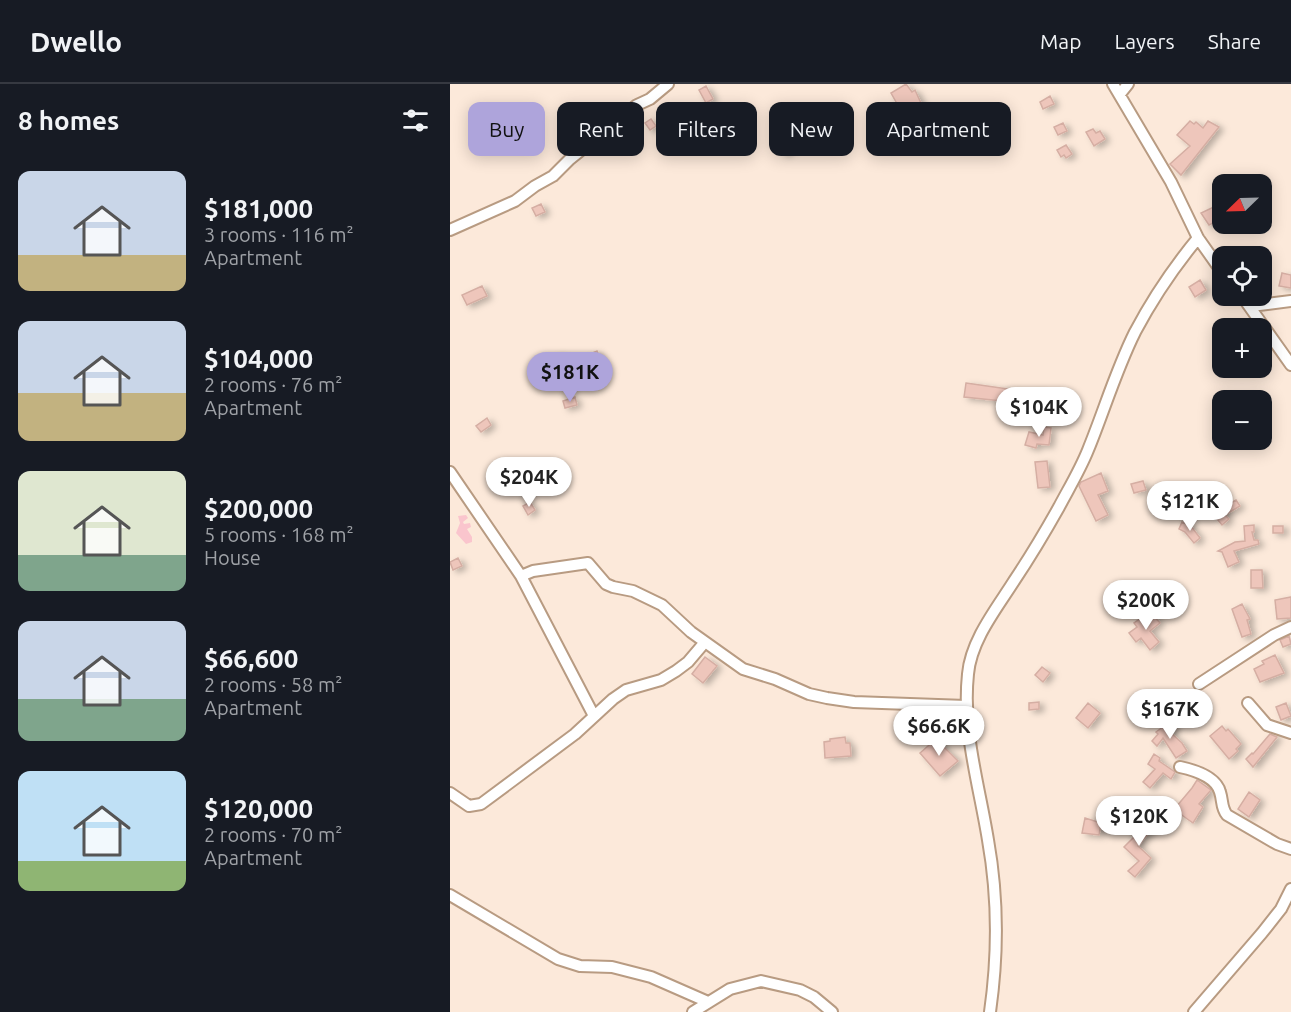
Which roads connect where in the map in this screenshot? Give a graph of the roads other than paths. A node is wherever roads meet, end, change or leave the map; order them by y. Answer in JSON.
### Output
{"nodes":[{"id":1,"x":668,"y":84,"type":"edge"},
{"id":2,"x":1113,"y":84,"type":"edge"},
{"id":3,"x":1128,"y":84,"type":"edge"},
{"id":4,"x":1120,"y":94,"type":"junction"},
{"id":5,"x":450,"y":230,"type":"edge"},
{"id":6,"x":1198,"y":238,"type":"junction"},
{"id":7,"x":1212,"y":258,"type":"edge"},
{"id":8,"x":1291,"y":301,"type":"edge"},
{"id":9,"x":1272,"y":303,"type":"edge"},
{"id":10,"x":1251,"y":306,"type":"edge"},
{"id":11,"x":1291,"y":365,"type":"edge"},
{"id":12,"x":450,"y":472,"type":"edge"},
{"id":13,"x":521,"y":576,"type":"junction"},
{"id":14,"x":1291,"y":627,"type":"edge"},
{"id":15,"x":705,"y":642,"type":"junction"},
{"id":16,"x":1199,"y":684,"type":"dead end"},
{"id":17,"x":1248,"y":703,"type":"dead end"},
{"id":18,"x":966,"y":706,"type":"junction"},
{"id":19,"x":594,"y":716,"type":"junction"},
{"id":20,"x":1291,"y":733,"type":"edge"},
{"id":21,"x":1180,"y":767,"type":"dead end"},
{"id":22,"x":450,"y":793,"type":"edge"},
{"id":23,"x":1291,"y":849,"type":"edge"},
{"id":24,"x":1291,"y":889,"type":"edge"},
{"id":25,"x":450,"y":895,"type":"edge"},
{"id":26,"x":708,"y":1002,"type":"junction"},
{"id":27,"x":693,"y":1012,"type":"edge"},
{"id":28,"x":832,"y":1012,"type":"edge"},
{"id":29,"x":990,"y":1012,"type":"edge"},
{"id":30,"x":1194,"y":1012,"type":"edge"}],
"edges":[{"from":1,"to":5,"type":"street"},
{"from":2,"to":4,"type":"street"},
{"from":3,"to":4,"type":"street"},
{"from":4,"to":6,"type":"street"},
{"from":6,"to":7,"type":"street"},
{"from":6,"to":18,"type":"street"},
{"from":8,"to":9,"type":"street"},
{"from":10,"to":11,"type":"street"},
{"from":12,"to":13,"type":"street"},
{"from":13,"to":15,"type":"street"},
{"from":13,"to":19,"type":"street"},
{"from":14,"to":16,"type":"street"},
{"from":15,"to":18,"type":"street"},
{"from":15,"to":19,"type":"street"},
{"from":17,"to":20,"type":"street"},
{"from":18,"to":29,"type":"street"},
{"from":19,"to":22,"type":"street"},
{"from":21,"to":23,"type":"street"},
{"from":24,"to":30,"type":"street"},
{"from":25,"to":26,"type":"street"},
{"from":26,"to":27,"type":"street"},
{"from":26,"to":28,"type":"street"}]}
